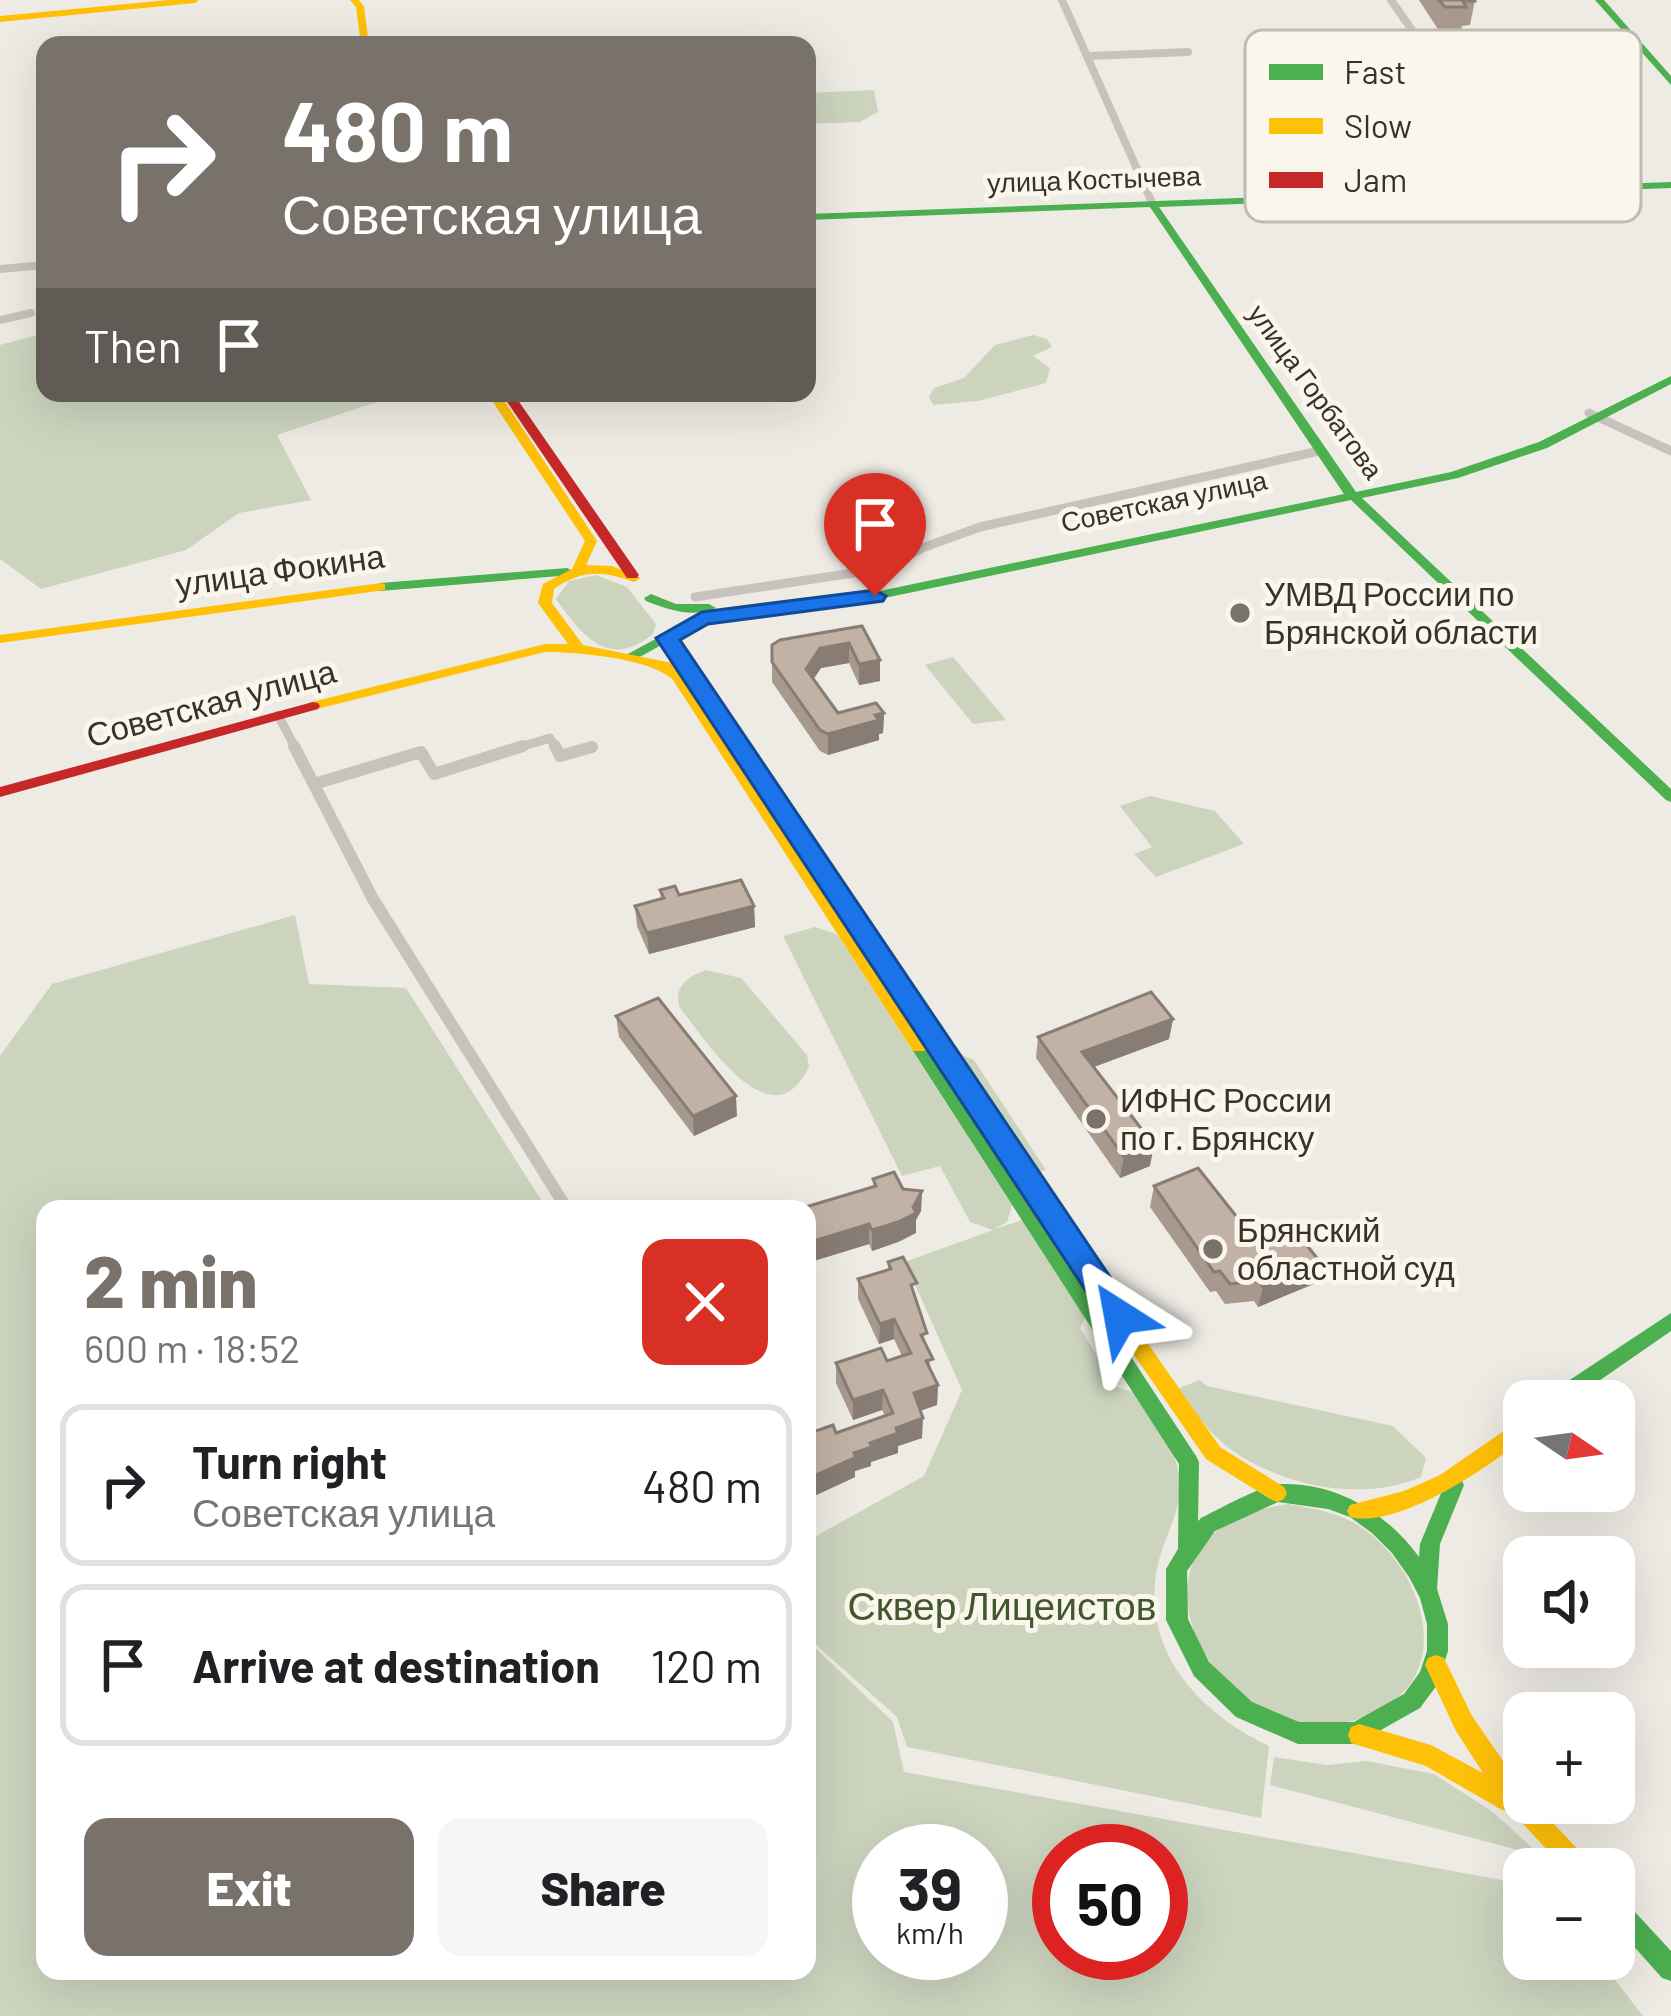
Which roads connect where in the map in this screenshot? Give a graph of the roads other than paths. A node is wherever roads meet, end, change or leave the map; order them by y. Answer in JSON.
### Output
{"nodes":[{"id":1,"x":155,"y":0,"type":"edge"},
{"id":2,"x":195,"y":0,"type":"edge"},
{"id":3,"x":354,"y":0,"type":"edge"},
{"id":4,"x":374,"y":0,"type":"edge"},
{"id":5,"x":1062,"y":0,"type":"edge"},
{"id":6,"x":1391,"y":0,"type":"edge"},
{"id":7,"x":1599,"y":0,"type":"edge"},
{"id":8,"x":0,"y":16,"type":"edge"},
{"id":9,"x":1411,"y":30,"type":"edge"},
{"id":10,"x":1625,"y":30,"type":"edge"},
{"id":11,"x":364,"y":36,"type":"edge"},
{"id":12,"x":374,"y":36,"type":"edge"},
{"id":13,"x":1641,"y":48,"type":"edge"},
{"id":14,"x":1188,"y":52,"type":"dead end"},
{"id":15,"x":1088,"y":56,"type":"junction"},
{"id":16,"x":1671,"y":82,"type":"edge"},
{"id":17,"x":1671,"y":185,"type":"edge"},
{"id":18,"x":1641,"y":186,"type":"edge"},
{"id":19,"x":1245,"y":201,"type":"edge"},
{"id":20,"x":1153,"y":205,"type":"junction"},
{"id":21,"x":816,"y":217,"type":"edge"},
{"id":22,"x":36,"y":266,"type":"edge"},
{"id":23,"x":0,"y":269,"type":"edge"},
{"id":24,"x":31,"y":313,"type":"dead end"},
{"id":25,"x":0,"y":320,"type":"edge"},
{"id":26,"x":1671,"y":370,"type":"edge"},
{"id":27,"x":1671,"y":379,"type":"edge"},
{"id":28,"x":499,"y":402,"type":"edge"},
{"id":29,"x":513,"y":402,"type":"edge"},
{"id":30,"x":1594,"y":415,"type":"junction"},
{"id":31,"x":1319,"y":451,"type":"junction"},
{"id":32,"x":1671,"y":451,"type":"edge"},
{"id":33,"x":1351,"y":493,"type":"junction"},
{"id":34,"x":573,"y":571,"type":"junction"},
{"id":35,"x":634,"y":578,"type":"junction"},
{"id":36,"x":694,"y":596,"type":"dead end"},
{"id":37,"x":651,"y":598,"type":"junction"},
{"id":38,"x":668,"y":638,"type":"junction"},
{"id":39,"x":0,"y":639,"type":"edge"},
{"id":40,"x":578,"y":648,"type":"junction"},
{"id":41,"x":624,"y":658,"type":"junction"},
{"id":42,"x":278,"y":715,"type":"junction"},
{"id":43,"x":592,"y":747,"type":"dead end"},
{"id":44,"x":314,"y":784,"type":"junction"},
{"id":45,"x":0,"y":792,"type":"edge"},
{"id":46,"x":1671,"y":797,"type":"edge"},
{"id":47,"x":561,"y":1200,"type":"edge"},
{"id":48,"x":1671,"y":1321,"type":"edge"},
{"id":49,"x":1585,"y":1380,"type":"edge"},
{"id":50,"x":1503,"y":1444,"type":"edge"},
{"id":51,"x":1454,"y":1485,"type":"junction"},
{"id":52,"x":1276,"y":1493,"type":"junction"},
{"id":53,"x":1356,"y":1511,"type":"junction"},
{"id":54,"x":1187,"y":1545,"type":"junction"},
{"id":55,"x":1429,"y":1585,"type":"junction"},
{"id":56,"x":1436,"y":1665,"type":"junction"},
{"id":57,"x":1358,"y":1734,"type":"junction"},
{"id":58,"x":1503,"y":1786,"type":"edge"},
{"id":59,"x":1503,"y":1798,"type":"edge"},
{"id":60,"x":1535,"y":1824,"type":"edge"},
{"id":61,"x":1560,"y":1848,"type":"edge"},
{"id":62,"x":1635,"y":1929,"type":"edge"},
{"id":63,"x":1671,"y":1969,"type":"edge"}],
"edges":[{"from":1,"to":8,"type":"main road"},
{"from":2,"to":8,"type":"main road"},
{"from":3,"to":11,"type":"main road"},
{"from":4,"to":12,"type":"main road"},
{"from":5,"to":15,"type":"street","name":"улица Горбатова"},
{"from":6,"to":9,"type":"street"},
{"from":7,"to":10,"type":"main road"},
{"from":13,"to":16,"type":"main road"},
{"from":14,"to":15,"type":"street"},
{"from":15,"to":20,"type":"street","name":"улица Горбатова"},
{"from":17,"to":18,"type":"main road","name":"улица Костычева"},
{"from":19,"to":20,"type":"main road","name":"улица Костычева"},
{"from":20,"to":21,"type":"main road","name":"улица Костычева"},
{"from":20,"to":31,"type":"main road","name":"улица Горбатова"},
{"from":22,"to":23,"type":"street"},
{"from":24,"to":25,"type":"street"},
{"from":26,"to":30,"type":"main road","name":"Советская улица"},
{"from":27,"to":30,"type":"main road","name":"Советская улица"},
{"from":28,"to":34,"type":"main road"},
{"from":29,"to":35,"type":"main road"},
{"from":30,"to":32,"type":"street"},
{"from":30,"to":33,"type":"main road","name":"Советская улица"},
{"from":31,"to":33,"type":"main road","name":"улица Горбатова"},
{"from":31,"to":36,"type":"street"},
{"from":33,"to":37,"type":"main road","name":"Советская улица"},
{"from":33,"to":38,"type":"main road","name":"Советская улица"},
{"from":33,"to":46,"type":"main road","name":"улица Горбатова"},
{"from":34,"to":35,"type":"main road"},
{"from":34,"to":39,"type":"main road","name":"улица Фокина"},
{"from":34,"to":40,"type":"main road"},
{"from":35,"to":37,"type":"main road"},
{"from":37,"to":38,"type":"main road"},
{"from":38,"to":41,"type":"main road"},
{"from":38,"to":52,"type":"main road"},
{"from":40,"to":41,"type":"main road"},
{"from":40,"to":42,"type":"main road","name":"Советская улица"},
{"from":41,"to":54,"type":"main road"},
{"from":42,"to":44,"type":"street"},
{"from":42,"to":45,"type":"main road","name":"Советская улица"},
{"from":43,"to":44,"type":"street"},
{"from":44,"to":47,"type":"street"},
{"from":48,"to":49,"type":"main road"},
{"from":50,"to":51,"type":"main road"},
{"from":51,"to":53,"type":"main road"},
{"from":51,"to":55,"type":"main road"},
{"from":52,"to":53,"type":"main road"},
{"from":52,"to":54,"type":"main road"},
{"from":53,"to":55,"type":"main road"},
{"from":54,"to":57,"type":"main road"},
{"from":55,"to":56,"type":"main road"},
{"from":56,"to":57,"type":"main road"},
{"from":56,"to":58,"type":"main road"},
{"from":57,"to":59,"type":"main road"},
{"from":60,"to":61,"type":"main road"},
{"from":62,"to":63,"type":"main road"}]}
